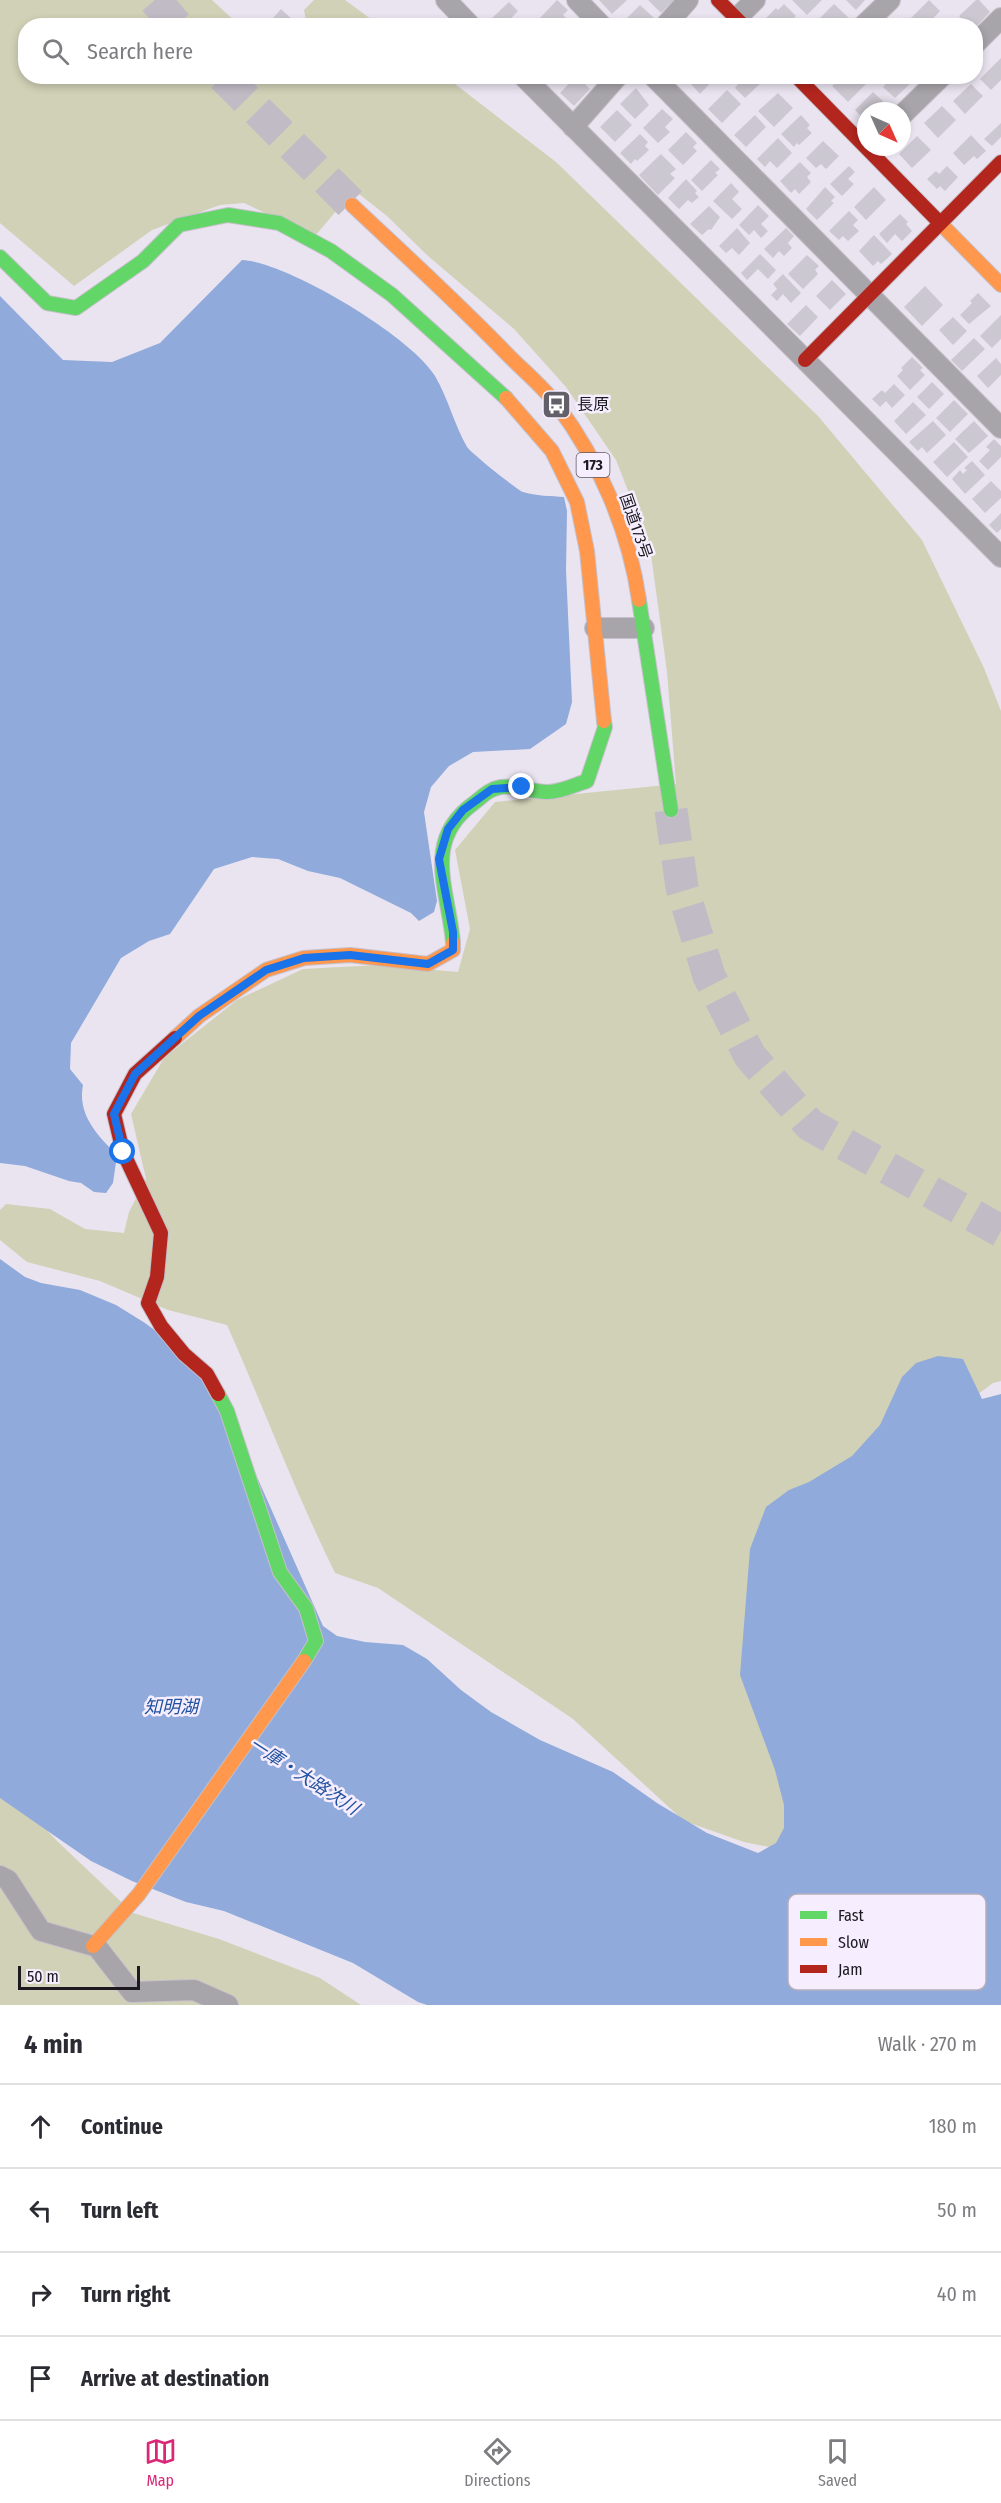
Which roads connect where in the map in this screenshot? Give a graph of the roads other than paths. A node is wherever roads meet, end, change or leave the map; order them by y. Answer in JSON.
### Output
{"nodes":[{"id":1,"x":446,"y":0,"type":"edge"},
{"id":2,"x":577,"y":0,"type":"edge"},
{"id":3,"x":688,"y":0,"type":"edge"},
{"id":4,"x":718,"y":0,"type":"edge"},
{"id":5,"x":755,"y":0,"type":"edge"},
{"id":6,"x":890,"y":0,"type":"edge"},
{"id":7,"x":463,"y":18,"type":"edge"},
{"id":8,"x":594,"y":18,"type":"edge"},
{"id":9,"x":672,"y":18,"type":"edge"},
{"id":10,"x":737,"y":18,"type":"edge"},
{"id":11,"x":744,"y":18,"type":"edge"},
{"id":12,"x":871,"y":18,"type":"edge"},
{"id":13,"x":1001,"y":18,"type":"edge"},
{"id":14,"x":983,"y":35,"type":"edge"},
{"id":15,"x":531,"y":84,"type":"edge"},
{"id":16,"x":611,"y":84,"type":"edge"},
{"id":17,"x":661,"y":84,"type":"edge"},
{"id":18,"x":808,"y":84,"type":"edge"},
{"id":19,"x":934,"y":84,"type":"edge"},
{"id":20,"x":911,"y":106,"type":"edge"},
{"id":21,"x":573,"y":127,"type":"junction"},
{"id":22,"x":857,"y":135,"type":"edge"},
{"id":23,"x":877,"y":156,"type":"edge"},
{"id":24,"x":1001,"y":162,"type":"edge"},
{"id":25,"x":352,"y":205,"type":"tunnel mouth"},
{"id":26,"x":940,"y":223,"type":"junction"},
{"id":27,"x":0,"y":257,"type":"edge"},
{"id":28,"x":1001,"y":285,"type":"edge"},
{"id":29,"x":870,"y":296,"type":"junction"},
{"id":30,"x":805,"y":360,"type":"junction"},
{"id":31,"x":1001,"y":428,"type":"edge"},
{"id":32,"x":999,"y":551,"type":"edge"},
{"id":33,"x":595,"y":628,"type":"junction"},
{"id":34,"x":644,"y":628,"type":"junction"},
{"id":35,"x":671,"y":810,"type":"tunnel mouth"},
{"id":36,"x":0,"y":1876,"type":"edge"},
{"id":37,"x":93,"y":1946,"type":"junction"},
{"id":38,"x":228,"y":2005,"type":"edge"}],
"edges":[{"from":1,"to":7,"type":"street"},
{"from":2,"to":8,"type":"street"},
{"from":3,"to":9,"type":"street"},
{"from":4,"to":10,"type":"main road"},
{"from":5,"to":11,"type":"street"},
{"from":6,"to":12,"type":"street"},
{"from":13,"to":14,"type":"street"},
{"from":15,"to":21,"type":"street"},
{"from":16,"to":21,"type":"street"},
{"from":17,"to":29,"type":"street"},
{"from":18,"to":22,"type":"main road"},
{"from":19,"to":20,"type":"street"},
{"from":21,"to":30,"type":"street"},
{"from":23,"to":26,"type":"main road"},
{"from":24,"to":26,"type":"main road"},
{"from":25,"to":34,"type":"main road","name":"国道173号","number":"173"},
{"from":26,"to":28,"type":"main road"},
{"from":26,"to":29,"type":"main road"},
{"from":27,"to":33,"type":"main road"},
{"from":29,"to":30,"type":"main road"},
{"from":29,"to":31,"type":"street"},
{"from":30,"to":32,"type":"street"},
{"from":33,"to":34,"type":"street"},
{"from":33,"to":37,"type":"main road"},
{"from":34,"to":35,"type":"main road","name":"国道173号","number":"173"},
{"from":36,"to":37,"type":"street"},
{"from":37,"to":38,"type":"street"}]}
